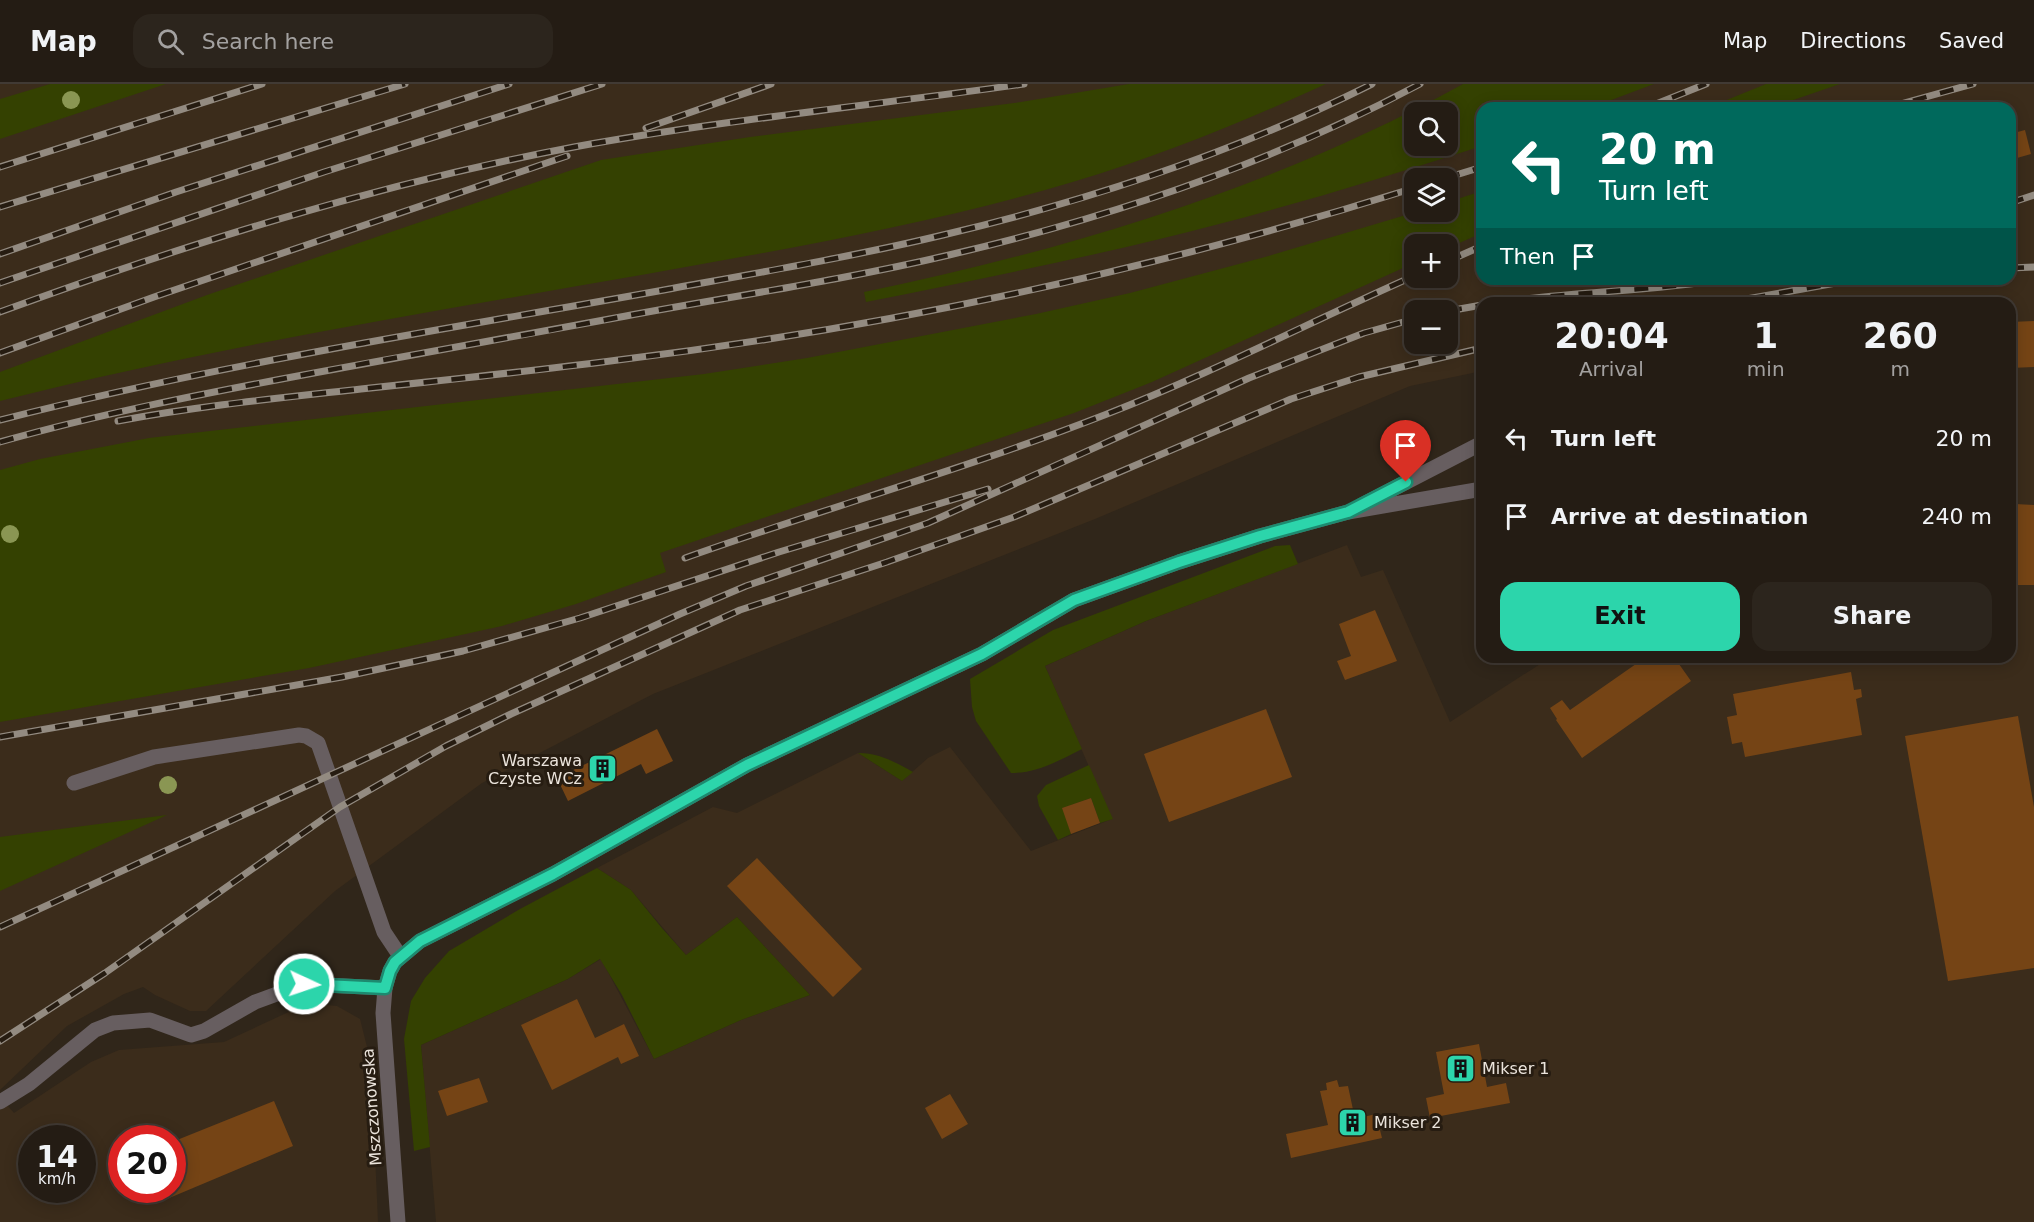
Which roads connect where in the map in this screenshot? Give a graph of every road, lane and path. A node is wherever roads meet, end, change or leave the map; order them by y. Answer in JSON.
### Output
{"nodes":[{"id":1,"x":1476,"y":446,"type":"edge"},
{"id":2,"x":1476,"y":490,"type":"edge"},
{"id":3,"x":1348,"y":512,"type":"junction"},
{"id":4,"x":74,"y":783,"type":"dead end"},
{"id":5,"x":400,"y":956,"type":"junction"},
{"id":6,"x":385,"y":988,"type":"junction"},
{"id":7,"x":0,"y":1102,"type":"edge"},
{"id":8,"x":398,"y":1222,"type":"edge"}],
"edges":[{"from":1,"to":3,"type":"street"},
{"from":2,"to":3,"type":"street"},
{"from":3,"to":5,"type":"street"},
{"from":4,"to":5,"type":"street"},
{"from":5,"to":6,"type":"street"},
{"from":6,"to":7,"type":"street"},
{"from":6,"to":8,"type":"street","name":"Mszczonowska"}]}
